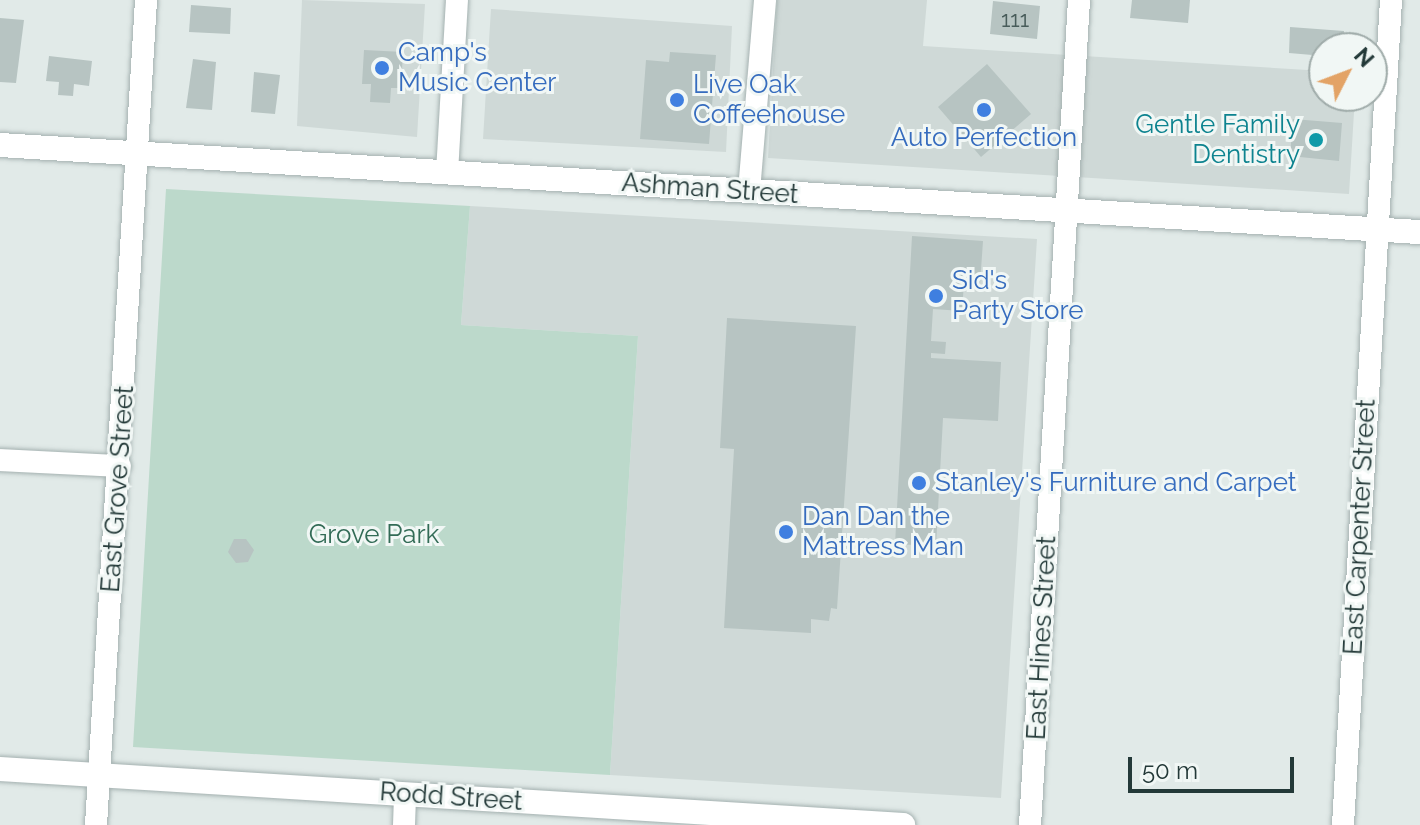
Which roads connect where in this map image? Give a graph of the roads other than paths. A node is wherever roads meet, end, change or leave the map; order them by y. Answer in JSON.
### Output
{"nodes":[{"id":1,"x":146,"y":0,"type":"edge"},
{"id":2,"x":457,"y":0,"type":"edge"},
{"id":3,"x":765,"y":0,"type":"edge"},
{"id":4,"x":1079,"y":0,"type":"edge"},
{"id":5,"x":1391,"y":0,"type":"edge"},
{"id":6,"x":0,"y":145,"type":"edge"},
{"id":7,"x":137,"y":154,"type":"junction"},
{"id":8,"x":447,"y":173,"type":"junction"},
{"id":9,"x":749,"y":191,"type":"junction"},
{"id":10,"x":1066,"y":211,"type":"junction"},
{"id":11,"x":1378,"y":230,"type":"junction"},
{"id":12,"x":1420,"y":232,"type":"edge"},
{"id":13,"x":0,"y":460,"type":"edge"},
{"id":14,"x":120,"y":466,"type":"junction"},
{"id":15,"x":0,"y":769,"type":"edge"},
{"id":16,"x":99,"y":775,"type":"junction"},
{"id":17,"x":405,"y":795,"type":"junction"},
{"id":18,"x":96,"y":825,"type":"edge"},
{"id":19,"x":404,"y":825,"type":"edge"},
{"id":20,"x":903,"y":825,"type":"edge"},
{"id":21,"x":1030,"y":825,"type":"edge"},
{"id":22,"x":1343,"y":825,"type":"edge"}],
"edges":[{"from":1,"to":7,"type":"street","name":"East Grove Street"},
{"from":2,"to":8,"type":"street"},
{"from":3,"to":9,"type":"street"},
{"from":4,"to":10,"type":"street","name":"East Hines Street"},
{"from":5,"to":11,"type":"street","name":"East Carpenter Street"},
{"from":6,"to":7,"type":"street","name":"Ashman Street"},
{"from":7,"to":8,"type":"street","name":"Ashman Street"},
{"from":7,"to":14,"type":"street","name":"East Grove Street"},
{"from":8,"to":9,"type":"street","name":"Ashman Street"},
{"from":9,"to":10,"type":"street","name":"Ashman Street"},
{"from":10,"to":11,"type":"street","name":"Ashman Street"},
{"from":10,"to":21,"type":"street","name":"East Hines Street"},
{"from":11,"to":12,"type":"street","name":"Ashman Street"},
{"from":11,"to":22,"type":"street","name":"East Carpenter Street"},
{"from":13,"to":14,"type":"street"},
{"from":14,"to":16,"type":"street","name":"East Grove Street"},
{"from":15,"to":16,"type":"street","name":"Rodd Street"},
{"from":16,"to":17,"type":"street","name":"Rodd Street"},
{"from":16,"to":18,"type":"street","name":"East Grove Street"},
{"from":17,"to":19,"type":"street"},
{"from":17,"to":20,"type":"street","name":"Rodd Street"}]}
